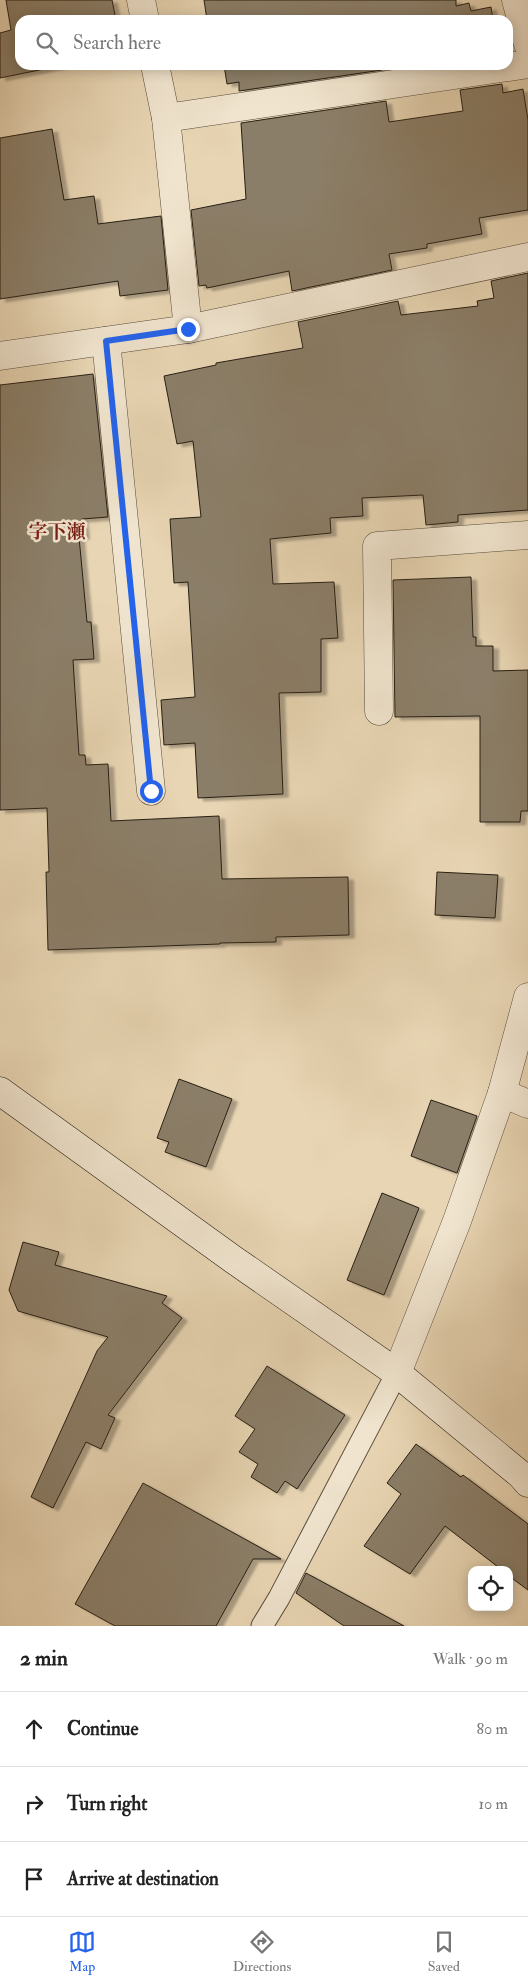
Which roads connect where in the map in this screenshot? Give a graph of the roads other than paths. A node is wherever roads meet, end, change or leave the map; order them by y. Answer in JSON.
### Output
{"nodes":[{"id":1,"x":141,"y":0,"type":"edge"},
{"id":2,"x":516,"y":0,"type":"edge"},
{"id":3,"x":144,"y":15,"type":"edge"},
{"id":4,"x":528,"y":44,"type":"edge"},
{"id":5,"x":528,"y":64,"type":"edge"},
{"id":6,"x":513,"y":66,"type":"edge"},
{"id":7,"x":156,"y":70,"type":"edge"},
{"id":8,"x":488,"y":70,"type":"edge"},
{"id":9,"x":166,"y":118,"type":"junction"},
{"id":10,"x":528,"y":257,"type":"edge"},
{"id":11,"x":188,"y":329,"type":"junction"},
{"id":12,"x":106,"y":341,"type":"junction"},
{"id":13,"x":0,"y":356,"type":"edge"},
{"id":14,"x":528,"y":535,"type":"edge"},
{"id":15,"x":379,"y":711,"type":"dead end"},
{"id":16,"x":151,"y":791,"type":"dead end"},
{"id":17,"x":528,"y":997,"type":"edge"},
{"id":18,"x":0,"y":1090,"type":"edge"},
{"id":19,"x":502,"y":1093,"type":"junction"},
{"id":20,"x":528,"y":1104,"type":"edge"},
{"id":21,"x":397,"y":1373,"type":"junction"},
{"id":22,"x":528,"y":1483,"type":"edge"},
{"id":23,"x":262,"y":1626,"type":"edge"}],
"edges":[{"from":1,"to":3,"type":"street"},
{"from":2,"to":4,"type":"street"},
{"from":5,"to":6,"type":"street"},
{"from":7,"to":9,"type":"street"},
{"from":8,"to":9,"type":"street"},
{"from":9,"to":11,"type":"street"},
{"from":10,"to":11,"type":"street"},
{"from":11,"to":12,"type":"street"},
{"from":12,"to":13,"type":"street"},
{"from":12,"to":16,"type":"street"},
{"from":14,"to":15,"type":"street"},
{"from":17,"to":19,"type":"street"},
{"from":18,"to":21,"type":"street"},
{"from":19,"to":20,"type":"street"},
{"from":19,"to":21,"type":"street"},
{"from":21,"to":22,"type":"street"},
{"from":21,"to":23,"type":"lane"}]}
